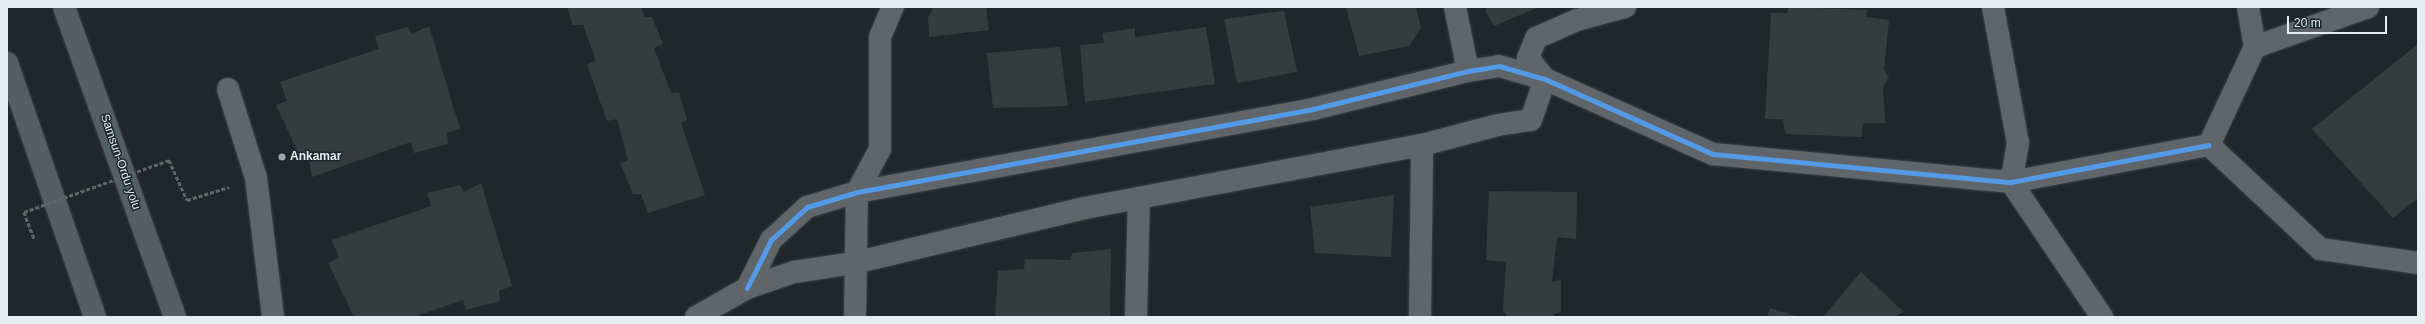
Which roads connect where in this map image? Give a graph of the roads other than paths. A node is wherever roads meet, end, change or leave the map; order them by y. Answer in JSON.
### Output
{"nodes":[{"id":1,"x":64,"y":7,"type":"edge"},
{"id":2,"x":893,"y":7,"type":"edge"},
{"id":3,"x":1455,"y":7,"type":"edge"},
{"id":4,"x":1625,"y":7,"type":"edge"},
{"id":5,"x":1993,"y":7,"type":"edge"},
{"id":6,"x":2248,"y":7,"type":"edge"},
{"id":7,"x":2368,"y":7,"type":"edge"},
{"id":8,"x":2255,"y":47,"type":"junction"},
{"id":9,"x":7,"y":63,"type":"edge"},
{"id":10,"x":1468,"y":71,"type":"junction"},
{"id":11,"x":1545,"y":79,"type":"junction"},
{"id":12,"x":228,"y":89,"type":"dead end"},
{"id":13,"x":1422,"y":145,"type":"junction"},
{"id":14,"x":2209,"y":145,"type":"junction"},
{"id":15,"x":2011,"y":182,"type":"junction"},
{"id":16,"x":857,"y":192,"type":"junction"},
{"id":17,"x":1139,"y":198,"type":"junction"},
{"id":18,"x":854,"y":263,"type":"junction"},
{"id":19,"x":2418,"y":263,"type":"edge"},
{"id":20,"x":748,"y":288,"type":"junction"},
{"id":21,"x":95,"y":317,"type":"edge"},
{"id":22,"x":175,"y":317,"type":"edge"},
{"id":23,"x":272,"y":317,"type":"edge"},
{"id":24,"x":696,"y":317,"type":"edge"},
{"id":25,"x":854,"y":317,"type":"edge"},
{"id":26,"x":1136,"y":317,"type":"edge"},
{"id":27,"x":1420,"y":317,"type":"edge"},
{"id":28,"x":2102,"y":317,"type":"edge"}],
"edges":[{"from":1,"to":22,"type":"highway","name":"Samsun-Ordu yolu"},
{"from":2,"to":16,"type":"street"},
{"from":3,"to":10,"type":"street"},
{"from":4,"to":11,"type":"street"},
{"from":5,"to":15,"type":"street"},
{"from":6,"to":8,"type":"street"},
{"from":7,"to":8,"type":"street"},
{"from":8,"to":14,"type":"street"},
{"from":9,"to":21,"type":"highway"},
{"from":10,"to":11,"type":"street"},
{"from":10,"to":16,"type":"street"},
{"from":11,"to":13,"type":"street"},
{"from":11,"to":15,"type":"street"},
{"from":12,"to":23,"type":"street"},
{"from":13,"to":17,"type":"street"},
{"from":13,"to":27,"type":"street"},
{"from":14,"to":15,"type":"street"},
{"from":14,"to":19,"type":"street"},
{"from":15,"to":28,"type":"street"},
{"from":16,"to":18,"type":"street"},
{"from":16,"to":20,"type":"street"},
{"from":17,"to":18,"type":"street"},
{"from":17,"to":26,"type":"street"},
{"from":18,"to":20,"type":"street"},
{"from":18,"to":25,"type":"street"},
{"from":20,"to":24,"type":"street"}]}
